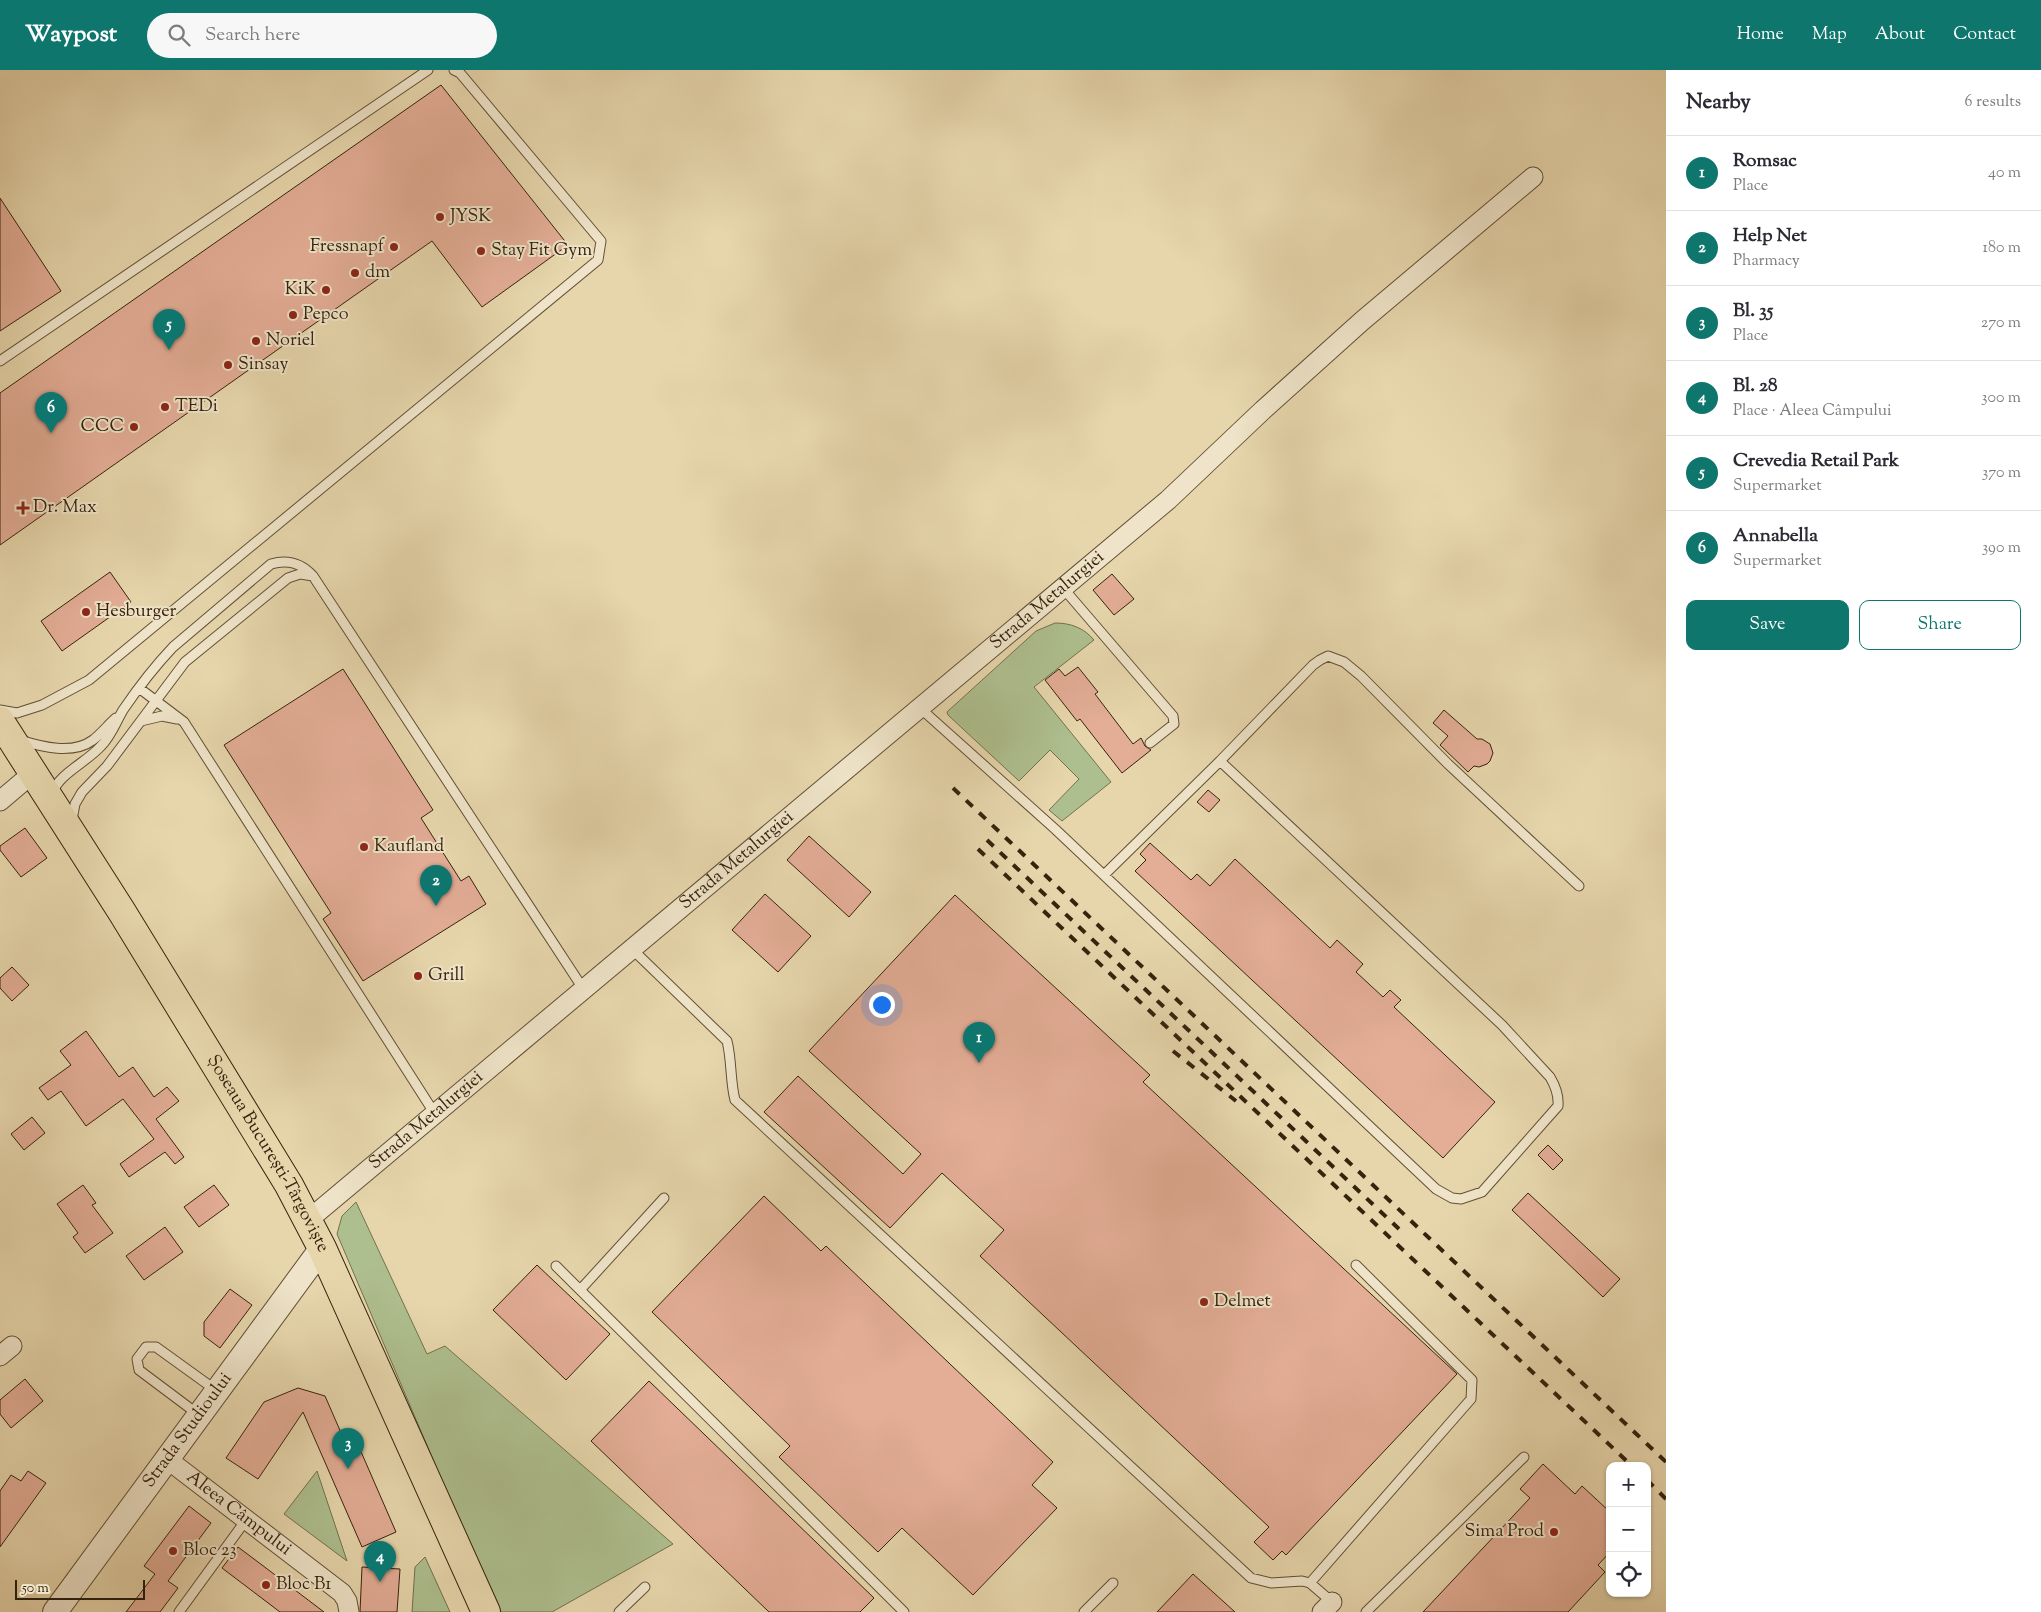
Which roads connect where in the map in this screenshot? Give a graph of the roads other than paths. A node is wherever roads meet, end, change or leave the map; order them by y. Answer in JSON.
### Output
{"nodes":[{"id":1,"x":428,"y":70,"type":"edge"},
{"id":2,"x":454,"y":70,"type":"edge"},
{"id":3,"x":1533,"y":177,"type":"dead end"},
{"id":4,"x":0,"y":361,"type":"edge"},
{"id":5,"x":312,"y":576,"type":"junction"},
{"id":6,"x":1063,"y":588,"type":"junction"},
{"id":7,"x":139,"y":688,"type":"junction"},
{"id":8,"x":157,"y":701,"type":"junction"},
{"id":9,"x":920,"y":708,"type":"junction"},
{"id":10,"x":0,"y":710,"type":"edge"},
{"id":11,"x":123,"y":711,"type":"junction"},
{"id":12,"x":141,"y":721,"type":"junction"},
{"id":13,"x":184,"y":722,"type":"junction"},
{"id":14,"x":5,"y":729,"type":"edge"},
{"id":15,"x":1150,"y":743,"type":"dead end"},
{"id":16,"x":1220,"y":761,"type":"junction"},
{"id":17,"x":33,"y":773,"type":"junction"},
{"id":18,"x":0,"y":801,"type":"edge"},
{"id":19,"x":50,"y":801,"type":"junction"},
{"id":20,"x":73,"y":835,"type":"junction"},
{"id":21,"x":1104,"y":875,"type":"junction"},
{"id":22,"x":1579,"y":886,"type":"dead end"},
{"id":23,"x":632,"y":949,"type":"junction"},
{"id":24,"x":584,"y":990,"type":"junction"},
{"id":25,"x":435,"y":1114,"type":"junction"},
{"id":26,"x":664,"y":1198,"type":"dead end"},
{"id":27,"x":307,"y":1221,"type":"junction"},
{"id":28,"x":322,"y":1248,"type":"junction"},
{"id":29,"x":1356,"y":1265,"type":"dead end"},
{"id":30,"x":556,"y":1266,"type":"dead end"},
{"id":31,"x":580,"y":1290,"type":"junction"},
{"id":32,"x":217,"y":1391,"type":"junction"},
{"id":33,"x":199,"y":1415,"type":"junction"},
{"id":34,"x":1524,"y":1457,"type":"dead end"},
{"id":35,"x":167,"y":1459,"type":"junction"},
{"id":36,"x":246,"y":1520,"type":"junction"},
{"id":37,"x":1113,"y":1583,"type":"dead end"},
{"id":38,"x":1310,"y":1583,"type":"junction"},
{"id":39,"x":645,"y":1586,"type":"dead end"},
{"id":40,"x":1327,"y":1607,"type":"edge"},
{"id":41,"x":897,"y":1610,"type":"edge"},
{"id":42,"x":55,"y":1612,"type":"edge"},
{"id":43,"x":179,"y":1612,"type":"edge"},
{"id":44,"x":348,"y":1612,"type":"edge"},
{"id":45,"x":486,"y":1612,"type":"edge"},
{"id":46,"x":619,"y":1612,"type":"edge"},
{"id":47,"x":1084,"y":1612,"type":"edge"},
{"id":48,"x":1366,"y":1612,"type":"edge"}],
"edges":[{"from":1,"to":4,"type":"lane"},
{"from":2,"to":10,"type":"lane"},
{"from":3,"to":6,"type":"street","name":"Strada Metalurgiei"},
{"from":5,"to":7,"type":"lane"},
{"from":5,"to":8,"type":"lane"},
{"from":5,"to":24,"type":"lane"},
{"from":6,"to":9,"type":"street","name":"Strada Metalurgiei"},
{"from":6,"to":15,"type":"lane"},
{"from":7,"to":8,"type":"lane"},
{"from":7,"to":11,"type":"lane"},
{"from":8,"to":12,"type":"lane"},
{"from":8,"to":13,"type":"lane"},
{"from":9,"to":21,"type":"lane"},
{"from":9,"to":23,"type":"street","name":"Strada Metalurgiei"},
{"from":11,"to":14,"type":"lane"},
{"from":11,"to":19,"type":"lane"},
{"from":12,"to":13,"type":"lane"},
{"from":12,"to":20,"type":"lane"},
{"from":13,"to":25,"type":"lane"},
{"from":14,"to":17,"type":"main road","name":"Șoseaua București-Târgoviște"},
{"from":16,"to":21,"type":"lane"},
{"from":16,"to":21,"type":"lane"},
{"from":16,"to":22,"type":"lane"},
{"from":17,"to":18,"type":"street"},
{"from":17,"to":19,"type":"main road","name":"Șoseaua București-Târgoviște"},
{"from":19,"to":20,"type":"main road","name":"Șoseaua București-Târgoviște"},
{"from":20,"to":27,"type":"main road","name":"Șoseaua București-Târgoviște"},
{"from":23,"to":24,"type":"street","name":"Strada Metalurgiei"},
{"from":23,"to":38,"type":"lane"},
{"from":24,"to":25,"type":"street","name":"Strada Metalurgiei"},
{"from":25,"to":27,"type":"street","name":"Strada Metalurgiei"},
{"from":26,"to":31,"type":"lane"},
{"from":27,"to":28,"type":"main road","name":"Șoseaua București-Târgoviște"},
{"from":28,"to":32,"type":"street","name":"Strada Studioului"},
{"from":28,"to":45,"type":"main road","name":"Șoseaua București-Târgoviște"},
{"from":29,"to":38,"type":"lane"},
{"from":30,"to":31,"type":"lane"},
{"from":31,"to":41,"type":"lane"},
{"from":32,"to":33,"type":"street","name":"Strada Studioului"},
{"from":32,"to":33,"type":"lane"},
{"from":33,"to":35,"type":"street","name":"Strada Studioului"},
{"from":34,"to":48,"type":"lane"},
{"from":35,"to":36,"type":"street","name":"Aleea Câmpului"},
{"from":35,"to":42,"type":"street","name":"Strada Studioului"},
{"from":36,"to":43,"type":"lane"},
{"from":36,"to":44,"type":"street","name":"Aleea Câmpului"},
{"from":37,"to":47,"type":"lane"},
{"from":38,"to":40,"type":"lane"},
{"from":39,"to":46,"type":"lane"}]}
